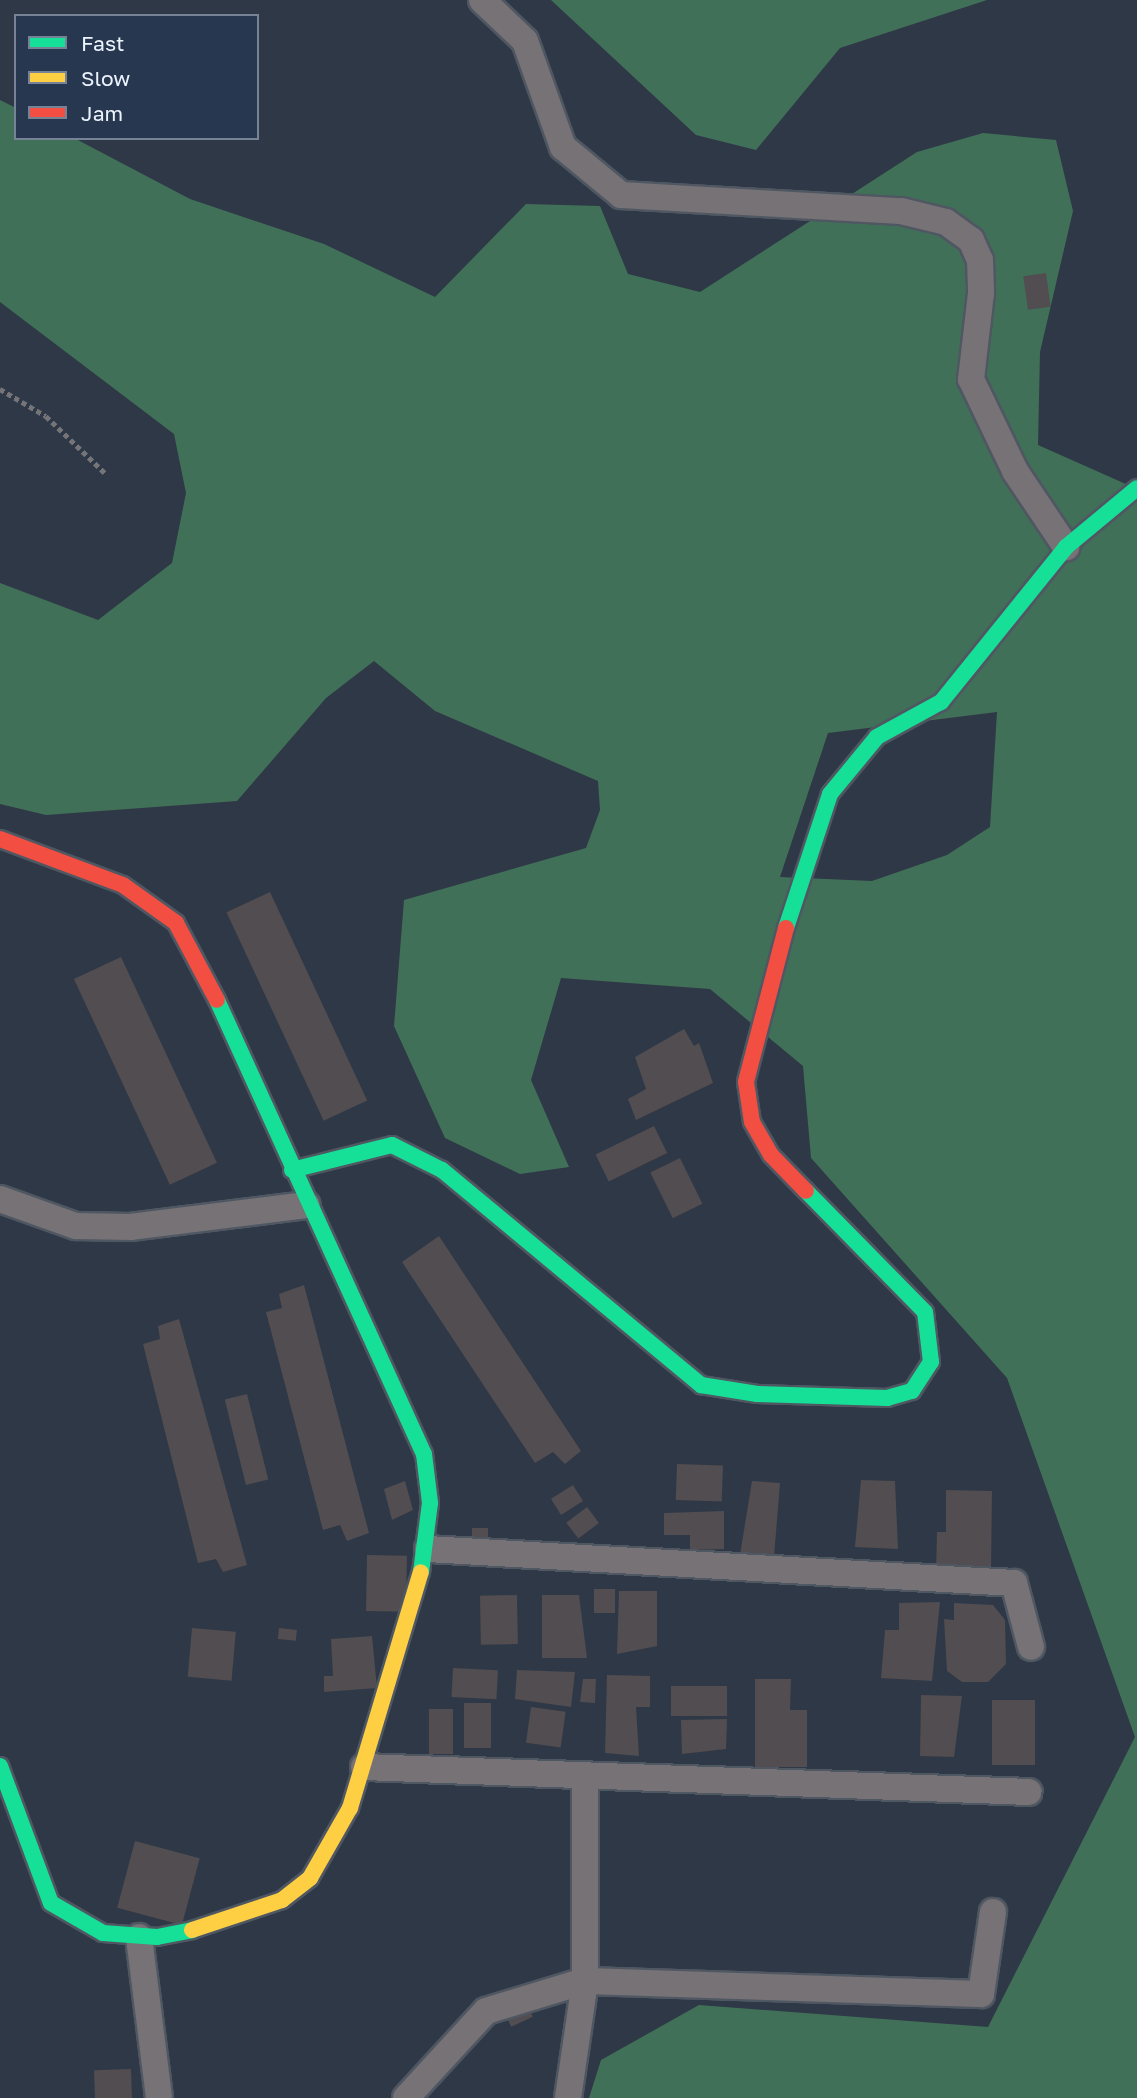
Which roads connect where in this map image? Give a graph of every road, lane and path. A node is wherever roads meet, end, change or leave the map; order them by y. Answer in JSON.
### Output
{"nodes":[{"id":1,"x":482,"y":0,"type":"edge"},
{"id":2,"x":0,"y":389,"type":"edge"},
{"id":3,"x":105,"y":473,"type":"dead end"},
{"id":4,"x":1137,"y":488,"type":"edge"},
{"id":5,"x":1066,"y":547,"type":"junction"},
{"id":6,"x":0,"y":839,"type":"edge"},
{"id":7,"x":292,"y":1170,"type":"junction"},
{"id":8,"x":0,"y":1199,"type":"edge"},
{"id":9,"x":307,"y":1205,"type":"junction"},
{"id":10,"x":428,"y":1549,"type":"junction"},
{"id":11,"x":1031,"y":1647,"type":"dead end"},
{"id":12,"x":0,"y":1766,"type":"edge"},
{"id":13,"x":364,"y":1767,"type":"junction"},
{"id":14,"x":585,"y":1776,"type":"junction"},
{"id":15,"x":1028,"y":1792,"type":"dead end"},
{"id":16,"x":993,"y":1912,"type":"dead end"},
{"id":17,"x":139,"y":1937,"type":"junction"},
{"id":18,"x":585,"y":1981,"type":"junction"},
{"id":19,"x":159,"y":2098,"type":"edge"},
{"id":20,"x":406,"y":2098,"type":"edge"},
{"id":21,"x":568,"y":2098,"type":"edge"}],
"edges":[{"from":1,"to":5,"type":"street"},
{"from":2,"to":3,"type":"path"},
{"from":4,"to":5,"type":"street"},
{"from":5,"to":7,"type":"street"},
{"from":6,"to":7,"type":"street"},
{"from":7,"to":9,"type":"street"},
{"from":8,"to":9,"type":"street"},
{"from":9,"to":10,"type":"street"},
{"from":10,"to":11,"type":"street"},
{"from":10,"to":13,"type":"street"},
{"from":12,"to":17,"type":"street"},
{"from":13,"to":14,"type":"street"},
{"from":13,"to":17,"type":"street"},
{"from":14,"to":15,"type":"street"},
{"from":14,"to":18,"type":"street"},
{"from":16,"to":18,"type":"street"},
{"from":17,"to":19,"type":"street"},
{"from":18,"to":20,"type":"street"},
{"from":18,"to":21,"type":"street"}]}
